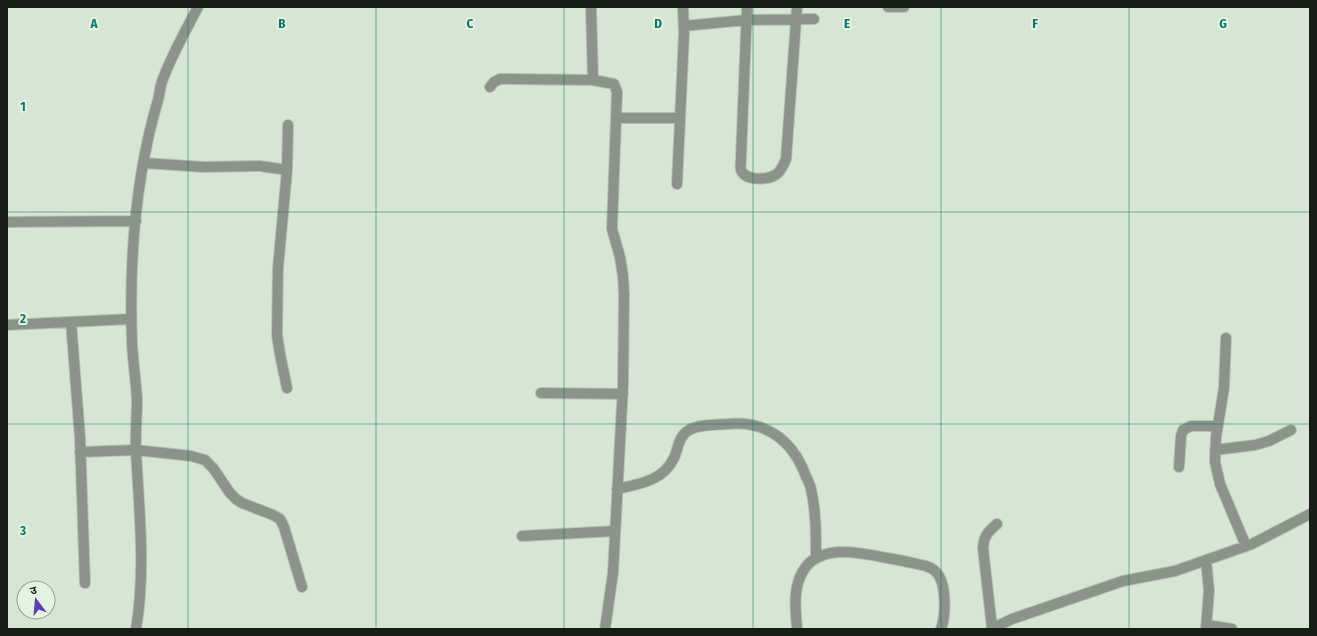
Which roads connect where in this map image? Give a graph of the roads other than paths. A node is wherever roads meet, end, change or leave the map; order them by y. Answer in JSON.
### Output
{"nodes":[{"id":1,"x":198,"y":7,"type":"edge"},
{"id":2,"x":591,"y":7,"type":"edge"},
{"id":3,"x":683,"y":7,"type":"edge"},
{"id":4,"x":747,"y":7,"type":"edge"},
{"id":5,"x":797,"y":7,"type":"edge"},
{"id":6,"x":888,"y":7,"type":"edge"},
{"id":7,"x":904,"y":7,"type":"edge"},
{"id":8,"x":814,"y":19,"type":"dead end"},
{"id":9,"x":746,"y":20,"type":"junction"},
{"id":10,"x":796,"y":20,"type":"junction"},
{"id":11,"x":684,"y":26,"type":"junction"},
{"id":12,"x":593,"y":80,"type":"junction"},
{"id":13,"x":490,"y":87,"type":"dead end"},
{"id":14,"x":616,"y":118,"type":"junction"},
{"id":15,"x":680,"y":118,"type":"junction"},
{"id":16,"x":288,"y":125,"type":"dead end"},
{"id":17,"x":144,"y":163,"type":"junction"},
{"id":18,"x":287,"y":170,"type":"junction"},
{"id":19,"x":677,"y":184,"type":"dead end"},
{"id":20,"x":136,"y":221,"type":"junction"},
{"id":21,"x":7,"y":222,"type":"edge"},
{"id":22,"x":132,"y":319,"type":"junction"},
{"id":23,"x":71,"y":322,"type":"junction"},
{"id":24,"x":7,"y":325,"type":"edge"},
{"id":25,"x":1226,"y":338,"type":"dead end"},
{"id":26,"x":288,"y":388,"type":"dead end"},
{"id":27,"x":541,"y":393,"type":"dead end"},
{"id":28,"x":622,"y":394,"type":"junction"},
{"id":29,"x":1218,"y":426,"type":"junction"},
{"id":30,"x":1291,"y":430,"type":"dead end"},
{"id":31,"x":136,"y":450,"type":"junction"},
{"id":32,"x":1215,"y":450,"type":"junction"},
{"id":33,"x":80,"y":452,"type":"junction"},
{"id":34,"x":1179,"y":467,"type":"dead end"},
{"id":35,"x":618,"y":489,"type":"junction"},
{"id":36,"x":1310,"y":514,"type":"edge"},
{"id":37,"x":997,"y":524,"type":"dead end"},
{"id":38,"x":615,"y":531,"type":"junction"},
{"id":39,"x":522,"y":536,"type":"dead end"},
{"id":40,"x":1246,"y":546,"type":"junction"},
{"id":41,"x":816,"y":558,"type":"junction"},
{"id":42,"x":1206,"y":560,"type":"junction"},
{"id":43,"x":85,"y":582,"type":"dead end"},
{"id":44,"x":302,"y":587,"type":"dead end"},
{"id":45,"x":1206,"y":627,"type":"edge"},
{"id":46,"x":136,"y":629,"type":"edge"},
{"id":47,"x":605,"y":629,"type":"edge"},
{"id":48,"x":797,"y":629,"type":"edge"},
{"id":49,"x":941,"y":629,"type":"edge"},
{"id":50,"x":992,"y":629,"type":"edge"},
{"id":51,"x":1232,"y":629,"type":"edge"}],
"edges":[{"from":1,"to":17,"type":"street"},
{"from":2,"to":12,"type":"street"},
{"from":3,"to":11,"type":"street"},
{"from":4,"to":9,"type":"street"},
{"from":5,"to":10,"type":"street"},
{"from":6,"to":7,"type":"street"},
{"from":8,"to":10,"type":"street"},
{"from":9,"to":10,"type":"street"},
{"from":9,"to":10,"type":"street"},
{"from":9,"to":11,"type":"street"},
{"from":11,"to":15,"type":"street"},
{"from":12,"to":13,"type":"street"},
{"from":12,"to":14,"type":"street"},
{"from":14,"to":15,"type":"street"},
{"from":14,"to":28,"type":"street"},
{"from":15,"to":19,"type":"street"},
{"from":16,"to":18,"type":"street"},
{"from":17,"to":18,"type":"street"},
{"from":17,"to":20,"type":"street"},
{"from":18,"to":26,"type":"street"},
{"from":20,"to":21,"type":"street"},
{"from":20,"to":22,"type":"street"},
{"from":22,"to":23,"type":"street"},
{"from":22,"to":31,"type":"street"},
{"from":23,"to":24,"type":"street"},
{"from":23,"to":33,"type":"street"},
{"from":25,"to":29,"type":"street"},
{"from":27,"to":28,"type":"street"},
{"from":28,"to":35,"type":"street"},
{"from":29,"to":32,"type":"street"},
{"from":29,"to":34,"type":"street"},
{"from":30,"to":32,"type":"street"},
{"from":31,"to":33,"type":"street"},
{"from":31,"to":44,"type":"street"},
{"from":31,"to":46,"type":"street"},
{"from":32,"to":40,"type":"street"},
{"from":33,"to":43,"type":"street"},
{"from":35,"to":38,"type":"street"},
{"from":35,"to":41,"type":"street"},
{"from":36,"to":40,"type":"street"},
{"from":37,"to":50,"type":"street"},
{"from":38,"to":39,"type":"street"},
{"from":38,"to":47,"type":"street"},
{"from":40,"to":42,"type":"street"},
{"from":41,"to":48,"type":"street"},
{"from":41,"to":49,"type":"street"},
{"from":42,"to":45,"type":"street"},
{"from":42,"to":50,"type":"street"},
{"from":45,"to":51,"type":"street"}]}
